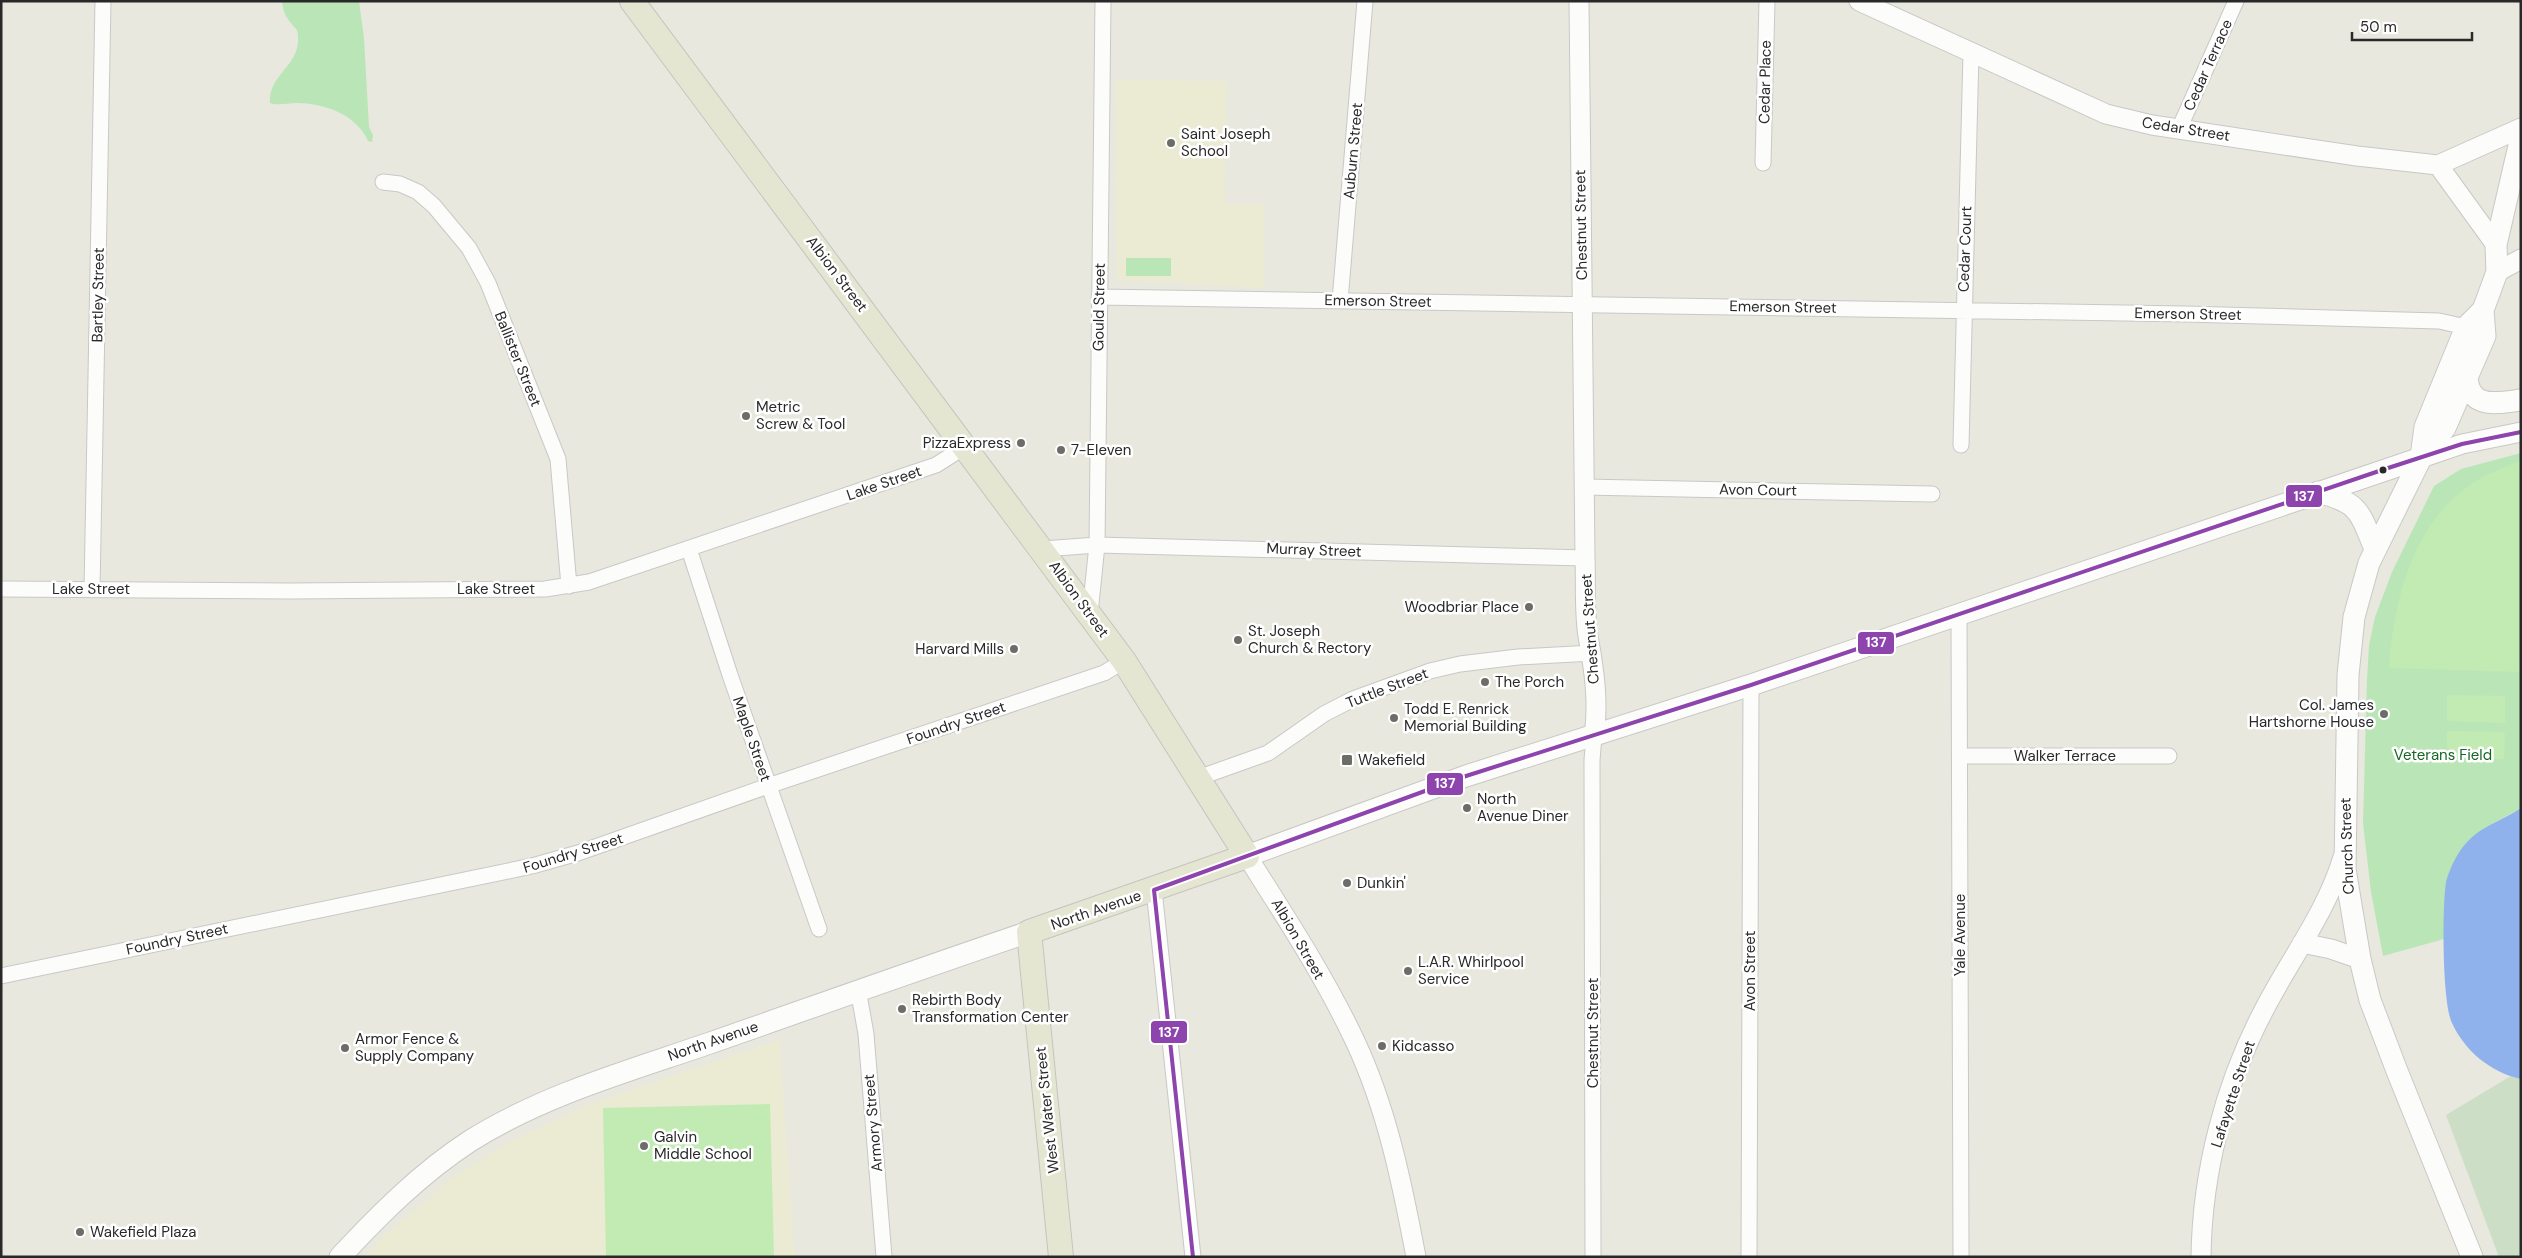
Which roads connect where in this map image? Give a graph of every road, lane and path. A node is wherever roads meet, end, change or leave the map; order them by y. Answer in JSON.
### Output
{"nodes":[{"id":1,"x":102,"y":1,"type":"edge"},
{"id":2,"x":632,"y":1,"type":"edge"},
{"id":3,"x":1103,"y":1,"type":"edge"},
{"id":4,"x":1365,"y":1,"type":"edge"},
{"id":5,"x":1579,"y":1,"type":"edge"},
{"id":6,"x":1767,"y":1,"type":"edge"},
{"id":7,"x":1859,"y":1,"type":"edge"},
{"id":8,"x":2236,"y":1,"type":"edge"},
{"id":9,"x":1971,"y":54,"type":"junction"},
{"id":10,"x":2521,"y":128,"type":"edge"},
{"id":11,"x":2179,"y":129,"type":"junction"},
{"id":12,"x":2521,"y":137,"type":"edge"},
{"id":13,"x":1763,"y":163,"type":"dead end"},
{"id":14,"x":2438,"y":166,"type":"junction"},
{"id":15,"x":382,"y":182,"type":"dead end"},
{"id":16,"x":2496,"y":245,"type":"junction"},
{"id":17,"x":2521,"y":259,"type":"edge"},
{"id":18,"x":2497,"y":272,"type":"junction"},
{"id":19,"x":1099,"y":297,"type":"junction"},
{"id":20,"x":1340,"y":301,"type":"junction"},
{"id":21,"x":1582,"y":304,"type":"junction"},
{"id":22,"x":1964,"y":310,"type":"junction"},
{"id":23,"x":2483,"y":310,"type":"junction"},
{"id":24,"x":2466,"y":327,"type":"junction"},
{"id":25,"x":2467,"y":376,"type":"junction"},
{"id":26,"x":2521,"y":400,"type":"edge"},
{"id":27,"x":2521,"y":432,"type":"edge"},
{"id":28,"x":1961,"y":445,"type":"dead end"},
{"id":29,"x":966,"y":446,"type":"junction"},
{"id":30,"x":2421,"y":458,"type":"junction"},
{"id":31,"x":1584,"y":487,"type":"junction"},
{"id":32,"x":2318,"y":492,"type":"junction"},
{"id":33,"x":1932,"y":494,"type":"dead end"},
{"id":34,"x":1097,"y":545,"type":"junction"},
{"id":35,"x":2375,"y":548,"type":"junction"},
{"id":36,"x":689,"y":549,"type":"junction"},
{"id":37,"x":1042,"y":549,"type":"junction"},
{"id":38,"x":1585,"y":558,"type":"junction"},
{"id":39,"x":569,"y":586,"type":"junction"},
{"id":40,"x":1,"y":588,"type":"edge"},
{"id":41,"x":92,"y":590,"type":"junction"},
{"id":42,"x":1090,"y":613,"type":"junction"},
{"id":43,"x":1959,"y":613,"type":"junction"},
{"id":44,"x":1593,"y":653,"type":"junction"},
{"id":45,"x":1124,"y":661,"type":"junction"},
{"id":46,"x":1752,"y":684,"type":"junction"},
{"id":47,"x":1594,"y":736,"type":"junction"},
{"id":48,"x":1960,"y":756,"type":"junction"},
{"id":49,"x":2169,"y":756,"type":"dead end"},
{"id":50,"x":1198,"y":778,"type":"junction"},
{"id":51,"x":768,"y":786,"type":"junction"},
{"id":52,"x":2344,"y":853,"type":"junction"},
{"id":53,"x":1247,"y":856,"type":"junction"},
{"id":54,"x":1154,"y":890,"type":"junction"},
{"id":55,"x":819,"y":929,"type":"dead end"},
{"id":56,"x":1029,"y":932,"type":"junction"},
{"id":57,"x":2302,"y":943,"type":"junction"},
{"id":58,"x":2360,"y":959,"type":"junction"},
{"id":59,"x":1,"y":976,"type":"edge"},
{"id":60,"x":858,"y":990,"type":"junction"},
{"id":61,"x":340,"y":1257,"type":"edge"},
{"id":62,"x":884,"y":1257,"type":"edge"},
{"id":63,"x":1061,"y":1257,"type":"edge"},
{"id":64,"x":1193,"y":1257,"type":"edge"},
{"id":65,"x":1416,"y":1257,"type":"edge"},
{"id":66,"x":1593,"y":1257,"type":"edge"},
{"id":67,"x":1749,"y":1257,"type":"edge"},
{"id":68,"x":1961,"y":1257,"type":"edge"},
{"id":69,"x":2201,"y":1257,"type":"edge"},
{"id":70,"x":2472,"y":1257,"type":"edge"}],
"edges":[{"from":1,"to":41,"type":"street","name":"Bartley Street"},
{"from":2,"to":29,"type":"main road","name":"Albion Street"},
{"from":3,"to":19,"type":"street","name":"Gould Street"},
{"from":4,"to":20,"type":"street","name":"Auburn Street"},
{"from":5,"to":21,"type":"street","name":"Chestnut Street"},
{"from":6,"to":13,"type":"street","name":"Cedar Place"},
{"from":7,"to":9,"type":"street","name":"Cedar Street"},
{"from":8,"to":11,"type":"street","name":"Cedar Terrace"},
{"from":9,"to":11,"type":"street","name":"Cedar Street"},
{"from":9,"to":22,"type":"street","name":"Cedar Court"},
{"from":10,"to":14,"type":"street"},
{"from":11,"to":14,"type":"street","name":"Cedar Street"},
{"from":12,"to":16,"type":"main road"},
{"from":14,"to":16,"type":"street"},
{"from":15,"to":39,"type":"street","name":"Ballister Street"},
{"from":16,"to":18,"type":"main road"},
{"from":17,"to":18,"type":"street"},
{"from":18,"to":23,"type":"main road"},
{"from":19,"to":20,"type":"street","name":"Emerson Street"},
{"from":19,"to":34,"type":"street","name":"Gould Street"},
{"from":20,"to":21,"type":"street","name":"Emerson Street"},
{"from":21,"to":22,"type":"street","name":"Emerson Street"},
{"from":21,"to":31,"type":"street","name":"Chestnut Street"},
{"from":22,"to":24,"type":"street","name":"Emerson Street"},
{"from":22,"to":28,"type":"street","name":"Cedar Court"},
{"from":23,"to":24,"type":"main road"},
{"from":23,"to":25,"type":"main road"},
{"from":24,"to":30,"type":"main road"},
{"from":25,"to":26,"type":"main road"},
{"from":25,"to":30,"type":"main road"},
{"from":27,"to":30,"type":"street","name":"North Avenue"},
{"from":29,"to":36,"type":"street","name":"Lake Street"},
{"from":29,"to":37,"type":"main road","name":"Albion Street"},
{"from":30,"to":32,"type":"main road","name":"North Avenue"},
{"from":30,"to":35,"type":"main road","name":"Church Street"},
{"from":31,"to":33,"type":"street","name":"Avon Court"},
{"from":31,"to":38,"type":"street","name":"Chestnut Street"},
{"from":32,"to":35,"type":"main road"},
{"from":32,"to":43,"type":"main road","name":"North Avenue"},
{"from":34,"to":37,"type":"street","name":"Murray Street"},
{"from":34,"to":38,"type":"street","name":"Murray Street"},
{"from":34,"to":42,"type":"street","name":"Gould Street"},
{"from":35,"to":52,"type":"main road","name":"Church Street"},
{"from":36,"to":39,"type":"street","name":"Lake Street"},
{"from":36,"to":51,"type":"street","name":"Maple Street"},
{"from":37,"to":42,"type":"main road","name":"Albion Street"},
{"from":38,"to":44,"type":"street","name":"Chestnut Street"},
{"from":39,"to":41,"type":"street","name":"Lake Street"},
{"from":40,"to":41,"type":"street","name":"Lake Street"},
{"from":42,"to":45,"type":"main road","name":"Albion Street"},
{"from":43,"to":46,"type":"main road","name":"North Avenue"},
{"from":43,"to":48,"type":"street","name":"Yale Avenue"},
{"from":44,"to":47,"type":"street","name":"Chestnut Street"},
{"from":44,"to":50,"type":"street","name":"Tuttle Street"},
{"from":45,"to":50,"type":"main road","name":"Albion Street"},
{"from":45,"to":51,"type":"street","name":"Foundry Street"},
{"from":46,"to":47,"type":"main road","name":"North Avenue"},
{"from":46,"to":67,"type":"street","name":"Avon Street"},
{"from":47,"to":53,"type":"main road","name":"North Avenue"},
{"from":47,"to":66,"type":"street","name":"Chestnut Street"},
{"from":48,"to":49,"type":"street","name":"Walker Terrace"},
{"from":48,"to":68,"type":"street","name":"Yale Avenue"},
{"from":50,"to":53,"type":"main road","name":"Albion Street"},
{"from":51,"to":55,"type":"street","name":"Maple Street"},
{"from":51,"to":59,"type":"street","name":"Foundry Street"},
{"from":52,"to":57,"type":"street","name":"Lafayette Street"},
{"from":52,"to":58,"type":"main road","name":"Church Street"},
{"from":53,"to":54,"type":"main road","name":"North Avenue"},
{"from":53,"to":65,"type":"street","name":"Albion Street"},
{"from":54,"to":56,"type":"main road","name":"North Avenue"},
{"from":54,"to":64,"type":"street"},
{"from":56,"to":60,"type":"main road","name":"North Avenue"},
{"from":56,"to":63,"type":"main road","name":"West Water Street"},
{"from":57,"to":58,"type":"street"},
{"from":57,"to":69,"type":"street","name":"Lafayette Street"},
{"from":58,"to":70,"type":"main road","name":"Church Street"},
{"from":60,"to":61,"type":"main road","name":"North Avenue"},
{"from":60,"to":62,"type":"street","name":"Armory Street"}]}
